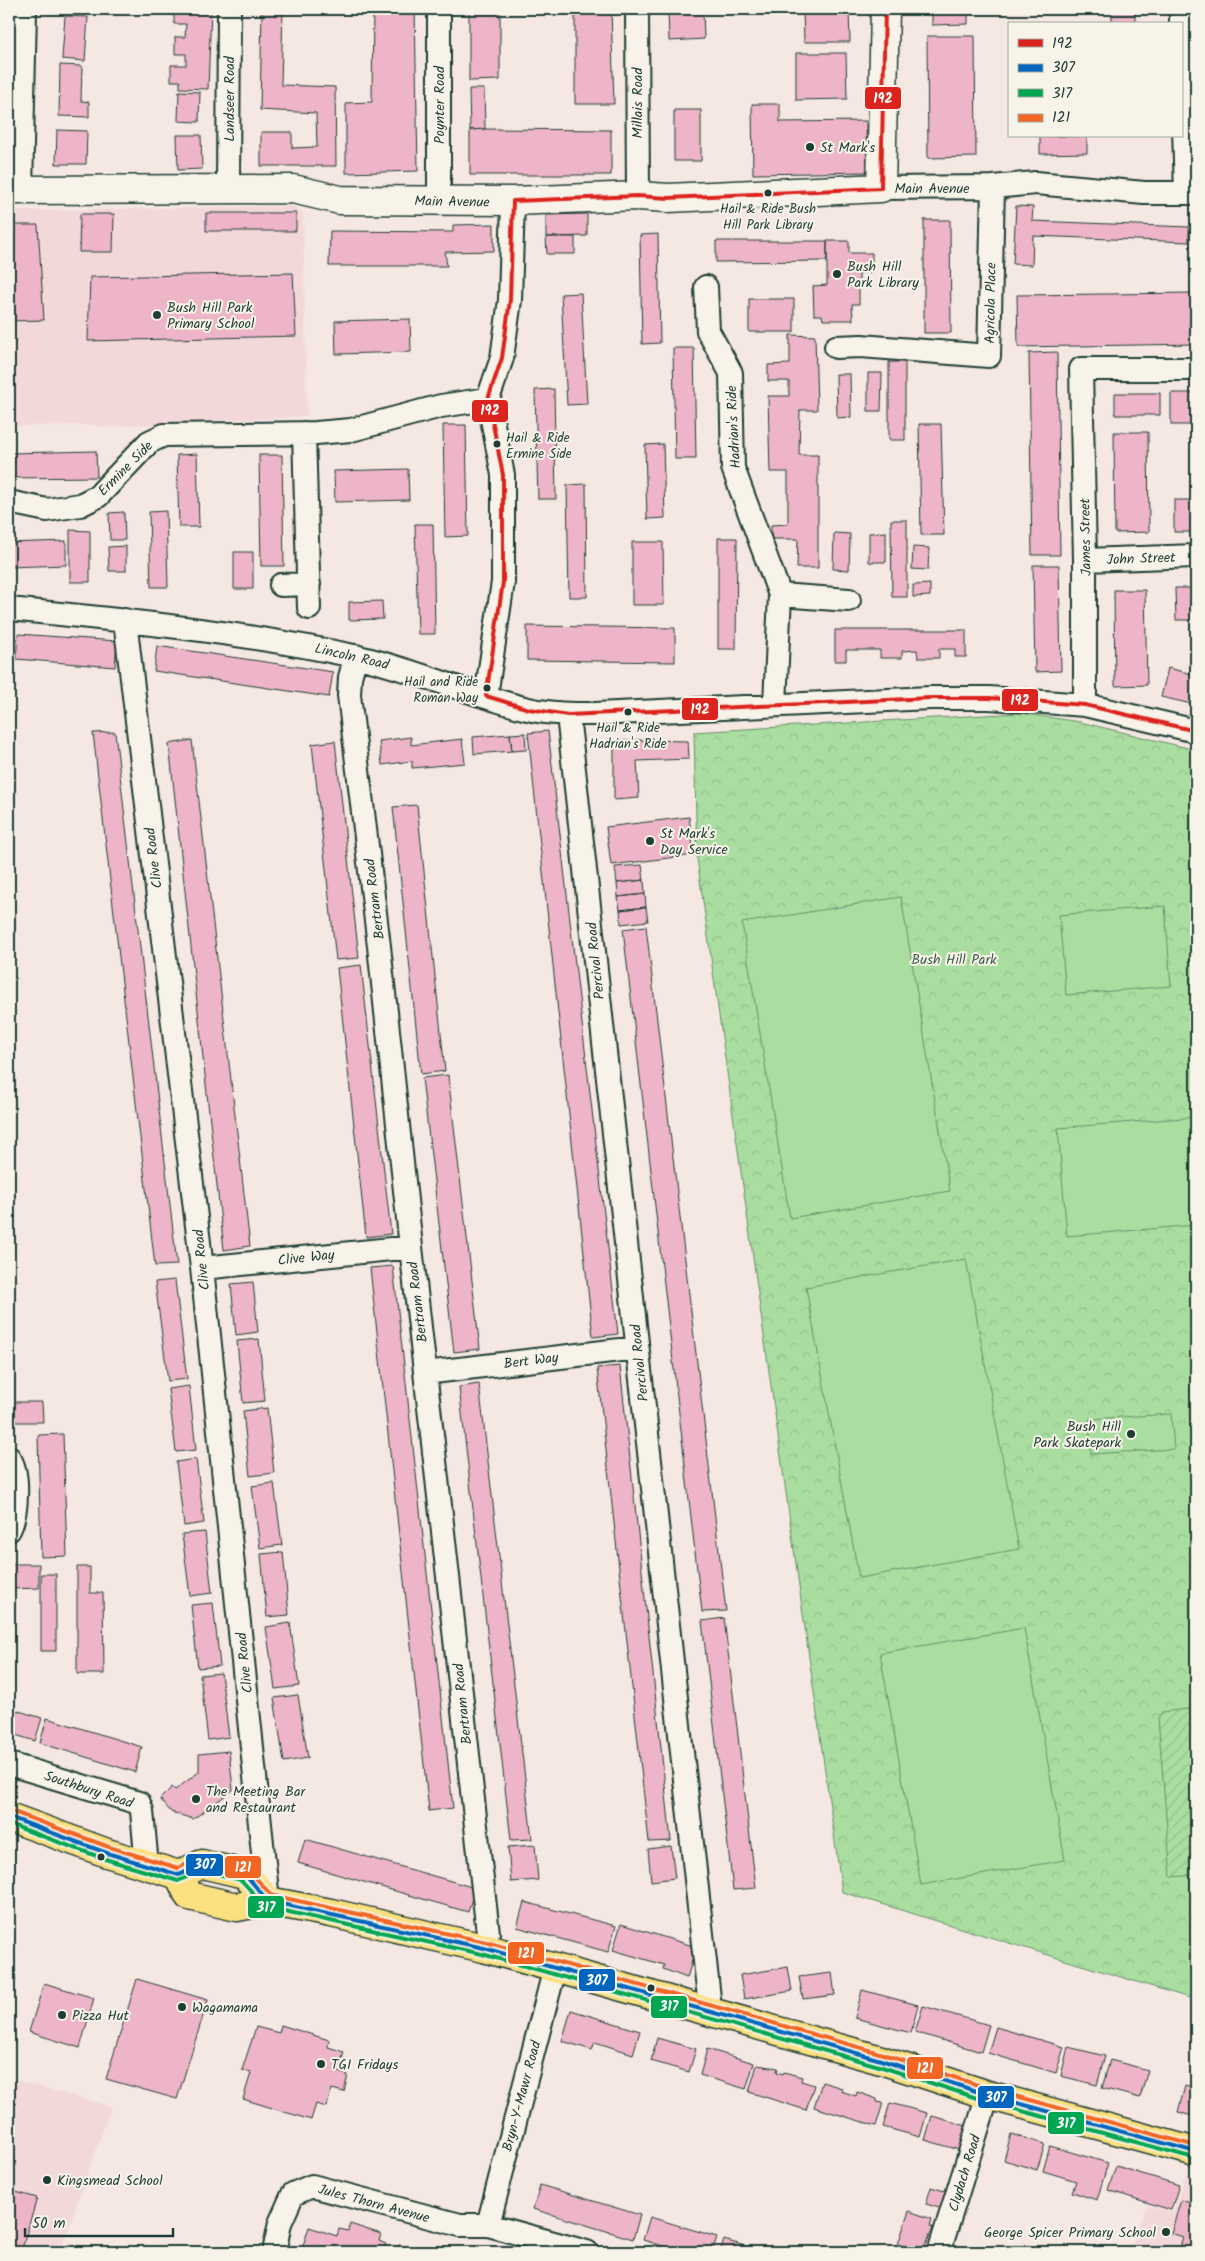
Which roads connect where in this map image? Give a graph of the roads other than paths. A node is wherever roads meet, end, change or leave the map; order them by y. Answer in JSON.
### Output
{"nodes":[{"id":1,"x":25,"y":9,"type":"edge"},
{"id":2,"x":229,"y":9,"type":"edge"},
{"id":3,"x":439,"y":9,"type":"edge"},
{"id":4,"x":637,"y":9,"type":"edge"},
{"id":5,"x":885,"y":9,"type":"edge"},
{"id":6,"x":1181,"y":9,"type":"edge"},
{"id":7,"x":1181,"y":22,"type":"edge"},
{"id":8,"x":1182,"y":49,"type":"edge"},
{"id":9,"x":993,"y":187,"type":"junction"},
{"id":10,"x":881,"y":188,"type":"junction"},
{"id":11,"x":228,"y":189,"type":"junction"},
{"id":12,"x":15,"y":190,"type":"edge"},
{"id":13,"x":1191,"y":193,"type":"edge"},
{"id":14,"x":638,"y":196,"type":"junction"},
{"id":15,"x":439,"y":201,"type":"junction"},
{"id":16,"x":512,"y":201,"type":"junction"},
{"id":17,"x":706,"y":287,"type":"dead end"},
{"id":18,"x":836,"y":347,"type":"dead end"},
{"id":19,"x":1196,"y":369,"type":"edge"},
{"id":20,"x":488,"y":399,"type":"junction"},
{"id":21,"x":304,"y":433,"type":"junction"},
{"id":22,"x":9,"y":502,"type":"edge"},
{"id":23,"x":1196,"y":556,"type":"edge"},
{"id":24,"x":1086,"y":560,"type":"junction"},
{"id":25,"x":281,"y":584,"type":"dead end"},
{"id":26,"x":309,"y":584,"type":"junction"},
{"id":27,"x":780,"y":595,"type":"junction"},
{"id":28,"x":849,"y":600,"type":"dead end"},
{"id":29,"x":9,"y":608,"type":"edge"},
{"id":30,"x":309,"y":608,"type":"dead end"},
{"id":31,"x":125,"y":620,"type":"junction"},
{"id":32,"x":356,"y":656,"type":"junction"},
{"id":33,"x":486,"y":696,"type":"junction"},
{"id":34,"x":775,"y":704,"type":"junction"},
{"id":35,"x":1085,"y":705,"type":"junction"},
{"id":36,"x":568,"y":714,"type":"junction"},
{"id":37,"x":1196,"y":731,"type":"edge"},
{"id":38,"x":411,"y":1247,"type":"junction"},
{"id":39,"x":202,"y":1268,"type":"junction"},
{"id":40,"x":637,"y":1348,"type":"junction"},
{"id":41,"x":425,"y":1373,"type":"junction"},
{"id":42,"x":9,"y":1458,"type":"edge"},
{"id":43,"x":9,"y":1530,"type":"edge"},
{"id":44,"x":9,"y":1764,"type":"edge"},
{"id":45,"x":9,"y":1817,"type":"edge"},
{"id":46,"x":147,"y":1866,"type":"junction"},
{"id":47,"x":179,"y":1875,"type":"junction"},
{"id":48,"x":268,"y":1901,"type":"junction"},
{"id":49,"x":484,"y":1948,"type":"junction"},
{"id":50,"x":555,"y":1968,"type":"junction"},
{"id":51,"x":706,"y":2012,"type":"junction"},
{"id":52,"x":988,"y":2094,"type":"junction"},
{"id":53,"x":1196,"y":2152,"type":"edge"},
{"id":54,"x":488,"y":2225,"type":"junction"},
{"id":55,"x":274,"y":2252,"type":"edge"},
{"id":56,"x":587,"y":2252,"type":"edge"},
{"id":57,"x":939,"y":2252,"type":"edge"}],
"edges":[{"from":1,"to":12,"type":"street"},
{"from":2,"to":11,"type":"street","name":"Landseer Road"},
{"from":3,"to":15,"type":"street","name":"Poynter Road"},
{"from":4,"to":14,"type":"street","name":"Millais Road"},
{"from":5,"to":10,"type":"street"},
{"from":6,"to":7,"type":"street"},
{"from":8,"to":13,"type":"street"},
{"from":9,"to":10,"type":"street","name":"Main Avenue"},
{"from":9,"to":13,"type":"street","name":"Main Avenue"},
{"from":9,"to":18,"type":"street","name":"Agricola Place"},
{"from":10,"to":14,"type":"street","name":"Main Avenue"},
{"from":11,"to":12,"type":"street","name":"Main Avenue"},
{"from":11,"to":15,"type":"street","name":"Main Avenue"},
{"from":14,"to":16,"type":"street","name":"Main Avenue"},
{"from":15,"to":16,"type":"street","name":"Main Avenue"},
{"from":16,"to":20,"type":"street"},
{"from":17,"to":27,"type":"street","name":"Hadrian's Ride"},
{"from":19,"to":24,"type":"street","name":"James Street"},
{"from":20,"to":21,"type":"street","name":"Ermine Side"},
{"from":20,"to":33,"type":"street"},
{"from":21,"to":22,"type":"street","name":"Ermine Side"},
{"from":21,"to":26,"type":"street"},
{"from":23,"to":24,"type":"street","name":"John Street"},
{"from":24,"to":35,"type":"street","name":"James Street"},
{"from":25,"to":26,"type":"street"},
{"from":26,"to":30,"type":"street"},
{"from":27,"to":28,"type":"street"},
{"from":27,"to":34,"type":"street","name":"Hadrian's Ride"},
{"from":29,"to":31,"type":"street","name":"Lincoln Road"},
{"from":31,"to":32,"type":"street","name":"Lincoln Road"},
{"from":31,"to":39,"type":"street","name":"Clive Road"},
{"from":32,"to":33,"type":"street","name":"Lincoln Road"},
{"from":32,"to":38,"type":"street","name":"Bertram Road"},
{"from":33,"to":36,"type":"street","name":"Lincoln Road"},
{"from":34,"to":35,"type":"street","name":"Lincoln Road"},
{"from":34,"to":36,"type":"street","name":"Lincoln Road"},
{"from":35,"to":37,"type":"street","name":"Lincoln Road"},
{"from":36,"to":40,"type":"street","name":"Percival Road"},
{"from":38,"to":39,"type":"street","name":"Clive Way"},
{"from":38,"to":41,"type":"street","name":"Bertram Road"},
{"from":39,"to":48,"type":"street","name":"Clive Road"},
{"from":40,"to":41,"type":"street","name":"Bert Way"},
{"from":40,"to":51,"type":"street","name":"Percival Road"},
{"from":41,"to":49,"type":"street","name":"Bertram Road"},
{"from":42,"to":43,"type":"street"},
{"from":44,"to":46,"type":"street","name":"Southbury Road"},
{"from":45,"to":46,"type":"main road"},
{"from":46,"to":47,"type":"main road"},
{"from":47,"to":48,"type":"main road"},
{"from":47,"to":48,"type":"main road"},
{"from":48,"to":49,"type":"main road"},
{"from":49,"to":50,"type":"main road"},
{"from":50,"to":51,"type":"main road"},
{"from":50,"to":54,"type":"street","name":"Bryn-Y-Mawr Road"},
{"from":51,"to":52,"type":"main road"},
{"from":52,"to":53,"type":"main road"},
{"from":52,"to":57,"type":"street","name":"Clydach Road"},
{"from":54,"to":55,"type":"street","name":"Jules Thorn Avenue"},
{"from":54,"to":56,"type":"street","name":"Jules Thorn Avenue"}]}
